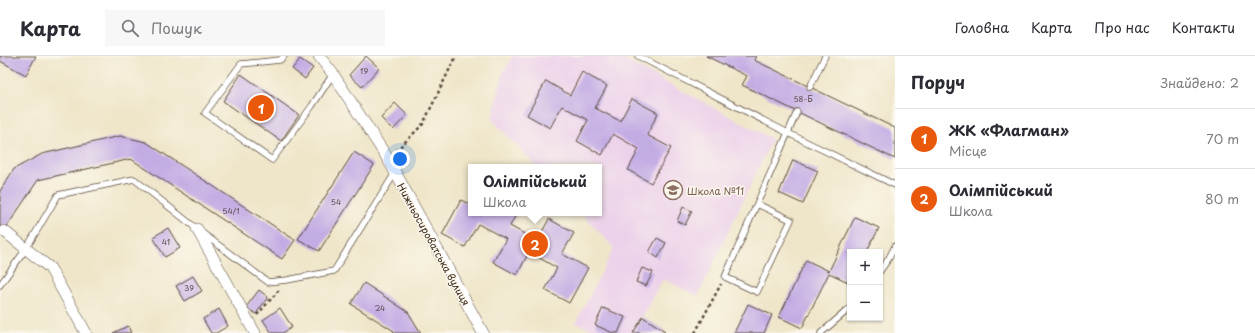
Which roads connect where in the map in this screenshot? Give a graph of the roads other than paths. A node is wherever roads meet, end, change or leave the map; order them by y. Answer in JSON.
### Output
{"nodes":[{"id":1,"x":284,"y":56,"type":"edge"},
{"id":2,"x":319,"y":56,"type":"edge"},
{"id":3,"x":638,"y":56,"type":"edge"},
{"id":4,"x":825,"y":56,"type":"edge"},
{"id":5,"x":333,"y":74,"type":"junction"},
{"id":6,"x":810,"y":87,"type":"dead end"},
{"id":7,"x":797,"y":112,"type":"dead end"},
{"id":8,"x":788,"y":133,"type":"junction"},
{"id":9,"x":395,"y":174,"type":"junction"},
{"id":10,"x":895,"y":185,"type":"edge"},
{"id":11,"x":757,"y":204,"type":"junction"},
{"id":12,"x":197,"y":229,"type":"junction"},
{"id":13,"x":4,"y":231,"type":"dead end"},
{"id":14,"x":895,"y":246,"type":"edge"},
{"id":15,"x":26,"y":249,"type":"junction"},
{"id":16,"x":883,"y":267,"type":"edge"},
{"id":17,"x":0,"y":285,"type":"edge"},
{"id":18,"x":847,"y":311,"type":"edge"},
{"id":19,"x":253,"y":328,"type":"edge"},
{"id":20,"x":86,"y":333,"type":"edge"},
{"id":21,"x":484,"y":333,"type":"edge"},
{"id":22,"x":821,"y":333,"type":"edge"}],
"edges":[{"from":1,"to":5,"type":"lane"},
{"from":2,"to":5,"type":"street","name":"Нижньосироватська вулиця"},
{"from":3,"to":8,"type":"lane"},
{"from":4,"to":6,"type":"lane"},
{"from":5,"to":9,"type":"street","name":"Нижньосироватська вулиця"},
{"from":7,"to":8,"type":"lane"},
{"from":8,"to":10,"type":"lane"},
{"from":8,"to":11,"type":"lane"},
{"from":9,"to":12,"type":"lane"},
{"from":9,"to":21,"type":"street","name":"Нижньосироватська вулиця"},
{"from":11,"to":11,"type":"lane"},
{"from":12,"to":15,"type":"lane"},
{"from":12,"to":19,"type":"street"},
{"from":13,"to":15,"type":"street"},
{"from":14,"to":16,"type":"lane"},
{"from":15,"to":17,"type":"lane"},
{"from":15,"to":20,"type":"street"},
{"from":18,"to":22,"type":"lane"}]}
